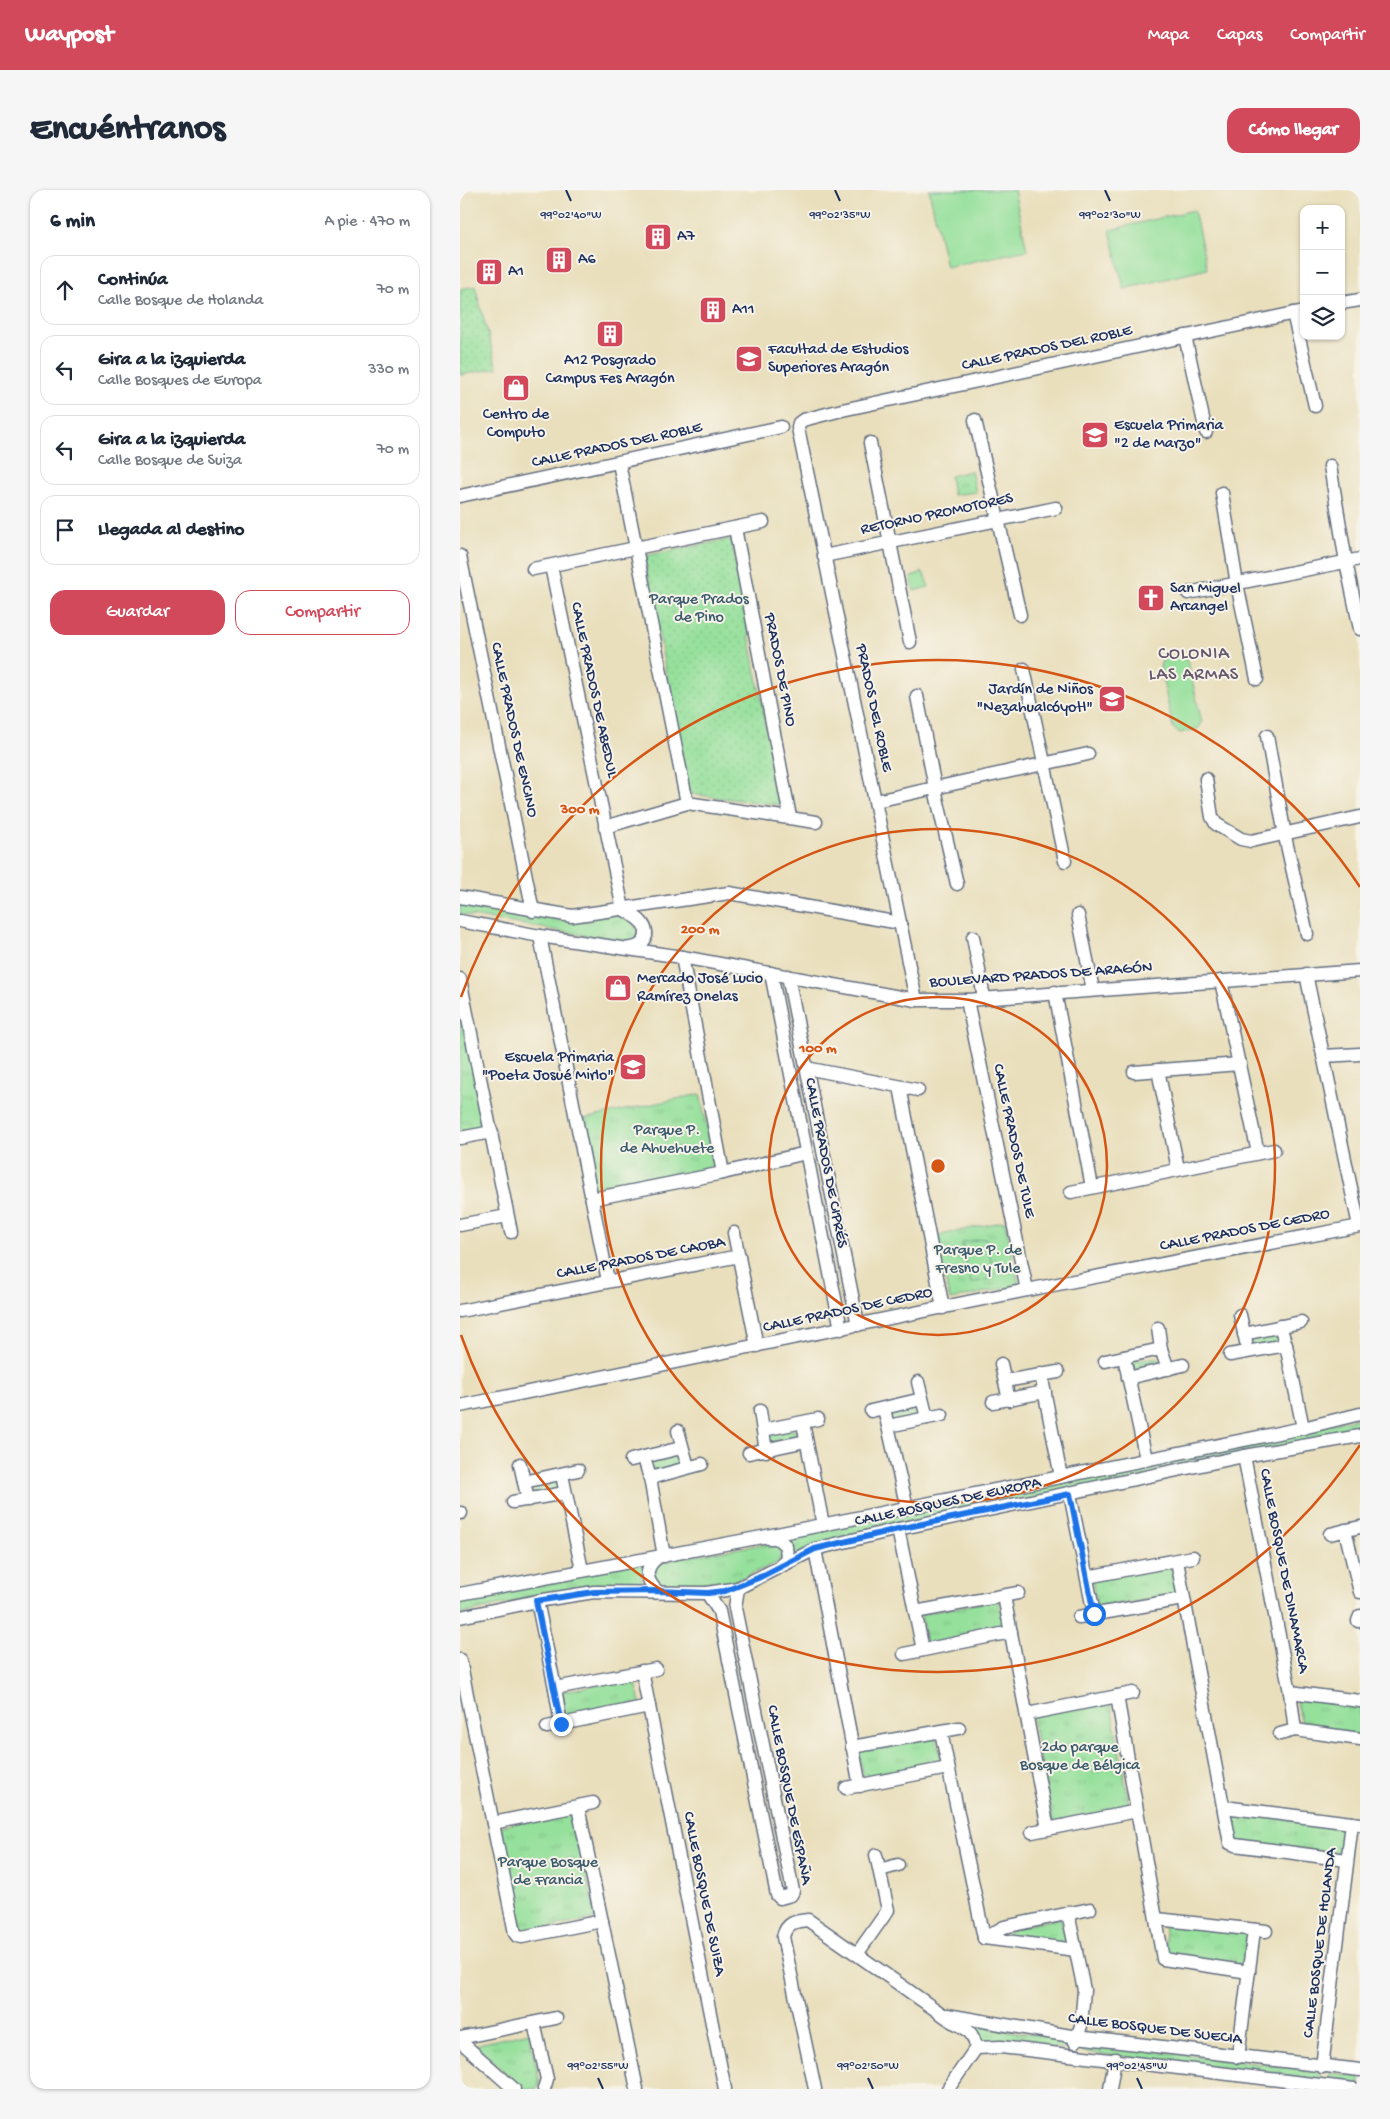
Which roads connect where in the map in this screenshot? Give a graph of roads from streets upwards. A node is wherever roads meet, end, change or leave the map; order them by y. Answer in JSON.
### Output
{"nodes":[{"id":1,"x":1360,"y":300,"type":"edge"},
{"id":2,"x":1345,"y":302,"type":"edge"},
{"id":3,"x":1298,"y":312,"type":"edge"},
{"id":4,"x":1185,"y":336,"type":"junction"},
{"id":5,"x":1315,"y":406,"type":"dead end"},
{"id":6,"x":976,"y":420,"type":"dead end"},
{"id":7,"x":798,"y":423,"type":"joint"},
{"id":8,"x":781,"y":427,"type":"dead end"},
{"id":9,"x":1206,"y":432,"type":"dead end"},
{"id":10,"x":870,"y":443,"type":"dead end"},
{"id":11,"x":619,"y":463,"type":"junction"},
{"id":12,"x":1330,"y":466,"type":"dead end"},
{"id":13,"x":1222,"y":493,"type":"dead end"},
{"id":14,"x":460,"y":496,"type":"edge"},
{"id":15,"x":1056,"y":508,"type":"dead end"},
{"id":16,"x":997,"y":519,"type":"junction"},
{"id":17,"x":763,"y":522,"type":"dead end"},
{"id":18,"x":735,"y":528,"type":"junction"},
{"id":19,"x":889,"y":541,"type":"junction"},
{"id":20,"x":635,"y":549,"type":"junction"},
{"id":21,"x":460,"y":556,"type":"edge"},
{"id":22,"x":824,"y":556,"type":"junction"},
{"id":23,"x":1360,"y":559,"type":"edge"},
{"id":24,"x":1346,"y":562,"type":"junction"},
{"id":25,"x":551,"y":566,"type":"junction"},
{"id":26,"x":533,"y":569,"type":"dead end"},
{"id":27,"x":1237,"y":584,"type":"junction"},
{"id":28,"x":1188,"y":593,"type":"dead end"},
{"id":29,"x":1020,"y":615,"type":"dead end"},
{"id":30,"x":1360,"y":629,"type":"edge"},
{"id":31,"x":910,"y":642,"type":"dead end"},
{"id":32,"x":1024,"y":670,"type":"dead end"},
{"id":33,"x":1257,"y":679,"type":"dead end"},
{"id":34,"x":917,"y":696,"type":"dead end"},
{"id":35,"x":1267,"y":736,"type":"dead end"},
{"id":36,"x":1088,"y":754,"type":"dead end"},
{"id":37,"x":1046,"y":764,"type":"junction"},
{"id":38,"x":1206,"y":779,"type":"dead end"},
{"id":39,"x":935,"y":788,"type":"junction"},
{"id":40,"x":876,"y":802,"type":"junction"},
{"id":41,"x":687,"y":803,"type":"junction"},
{"id":42,"x":1360,"y":817,"type":"edge"},
{"id":43,"x":790,"y":818,"type":"junction"},
{"id":44,"x":816,"y":822,"type":"dead end"},
{"id":45,"x":605,"y":827,"type":"junction"},
{"id":46,"x":1284,"y":834,"type":"junction"},
{"id":47,"x":1065,"y":861,"type":"dead end"},
{"id":48,"x":958,"y":884,"type":"dead end"},
{"id":49,"x":460,"y":897,"type":"edge"},
{"id":50,"x":623,"y":909,"type":"junction"},
{"id":51,"x":533,"y":911,"type":"junction"},
{"id":52,"x":1078,"y":915,"type":"dead end"},
{"id":53,"x":460,"y":921,"type":"edge"},
{"id":54,"x":900,"y":923,"type":"junction"},
{"id":55,"x":1307,"y":934,"type":"dead end"},
{"id":56,"x":540,"y":936,"type":"junction"},
{"id":57,"x":973,"y":937,"type":"dead end"},
{"id":58,"x":628,"y":948,"type":"junction"},
{"id":59,"x":682,"y":957,"type":"junction"},
{"id":60,"x":1360,"y":971,"type":"edge"},
{"id":61,"x":771,"y":973,"type":"junction"},
{"id":62,"x":1306,"y":974,"type":"junction"},
{"id":63,"x":788,"y":976,"type":"junction"},
{"id":64,"x":460,"y":980,"type":"edge"},
{"id":65,"x":1221,"y":981,"type":"junction"},
{"id":66,"x":1093,"y":990,"type":"junction"},
{"id":67,"x":1055,"y":992,"type":"junction"},
{"id":68,"x":984,"y":998,"type":"junction"},
{"id":69,"x":916,"y":1000,"type":"junction"},
{"id":70,"x":967,"y":1000,"type":"junction"},
{"id":71,"x":463,"y":1009,"type":"edge"},
{"id":72,"x":1360,"y":1054,"type":"edge"},
{"id":73,"x":1323,"y":1056,"type":"junction"},
{"id":74,"x":1240,"y":1064,"type":"junction"},
{"id":75,"x":806,"y":1068,"type":"junction"},
{"id":76,"x":1158,"y":1070,"type":"junction"},
{"id":77,"x":1134,"y":1072,"type":"dead end"},
{"id":78,"x":900,"y":1087,"type":"junction"},
{"id":79,"x":918,"y":1090,"type":"dead end"},
{"id":80,"x":492,"y":1132,"type":"junction"},
{"id":81,"x":460,"y":1138,"type":"edge"},
{"id":82,"x":1274,"y":1150,"type":"dead end"},
{"id":83,"x":806,"y":1153,"type":"junction"},
{"id":84,"x":1258,"y":1153,"type":"junction"},
{"id":85,"x":1178,"y":1170,"type":"junction"},
{"id":86,"x":723,"y":1173,"type":"junction"},
{"id":87,"x":1092,"y":1187,"type":"junction"},
{"id":88,"x":1071,"y":1192,"type":"dead end"},
{"id":89,"x":592,"y":1200,"type":"junction"},
{"id":90,"x":507,"y":1216,"type":"junction"},
{"id":91,"x":460,"y":1225,"type":"edge"},
{"id":92,"x":1360,"y":1226,"type":"edge"},
{"id":93,"x":511,"y":1232,"type":"dead end"},
{"id":94,"x":734,"y":1233,"type":"dead end"},
{"id":95,"x":739,"y":1256,"type":"junction"},
{"id":96,"x":608,"y":1281,"type":"junction"},
{"id":97,"x":1026,"y":1290,"type":"junction"},
{"id":98,"x":943,"y":1308,"type":"junction"},
{"id":99,"x":460,"y":1311,"type":"edge"},
{"id":100,"x":1240,"y":1315,"type":"dead end"},
{"id":101,"x":1300,"y":1322,"type":"dead end"},
{"id":102,"x":858,"y":1325,"type":"junction"},
{"id":103,"x":1280,"y":1326,"type":"junction"},
{"id":104,"x":1158,"y":1328,"type":"dead end"},
{"id":105,"x":841,"y":1329,"type":"junction"},
{"id":106,"x":1244,"y":1334,"type":"junction"},
{"id":107,"x":1286,"y":1345,"type":"junction"},
{"id":108,"x":757,"y":1346,"type":"junction"},
{"id":109,"x":1161,"y":1349,"type":"junction"},
{"id":110,"x":1248,"y":1352,"type":"junction"},
{"id":111,"x":1230,"y":1355,"type":"dead end"},
{"id":112,"x":1124,"y":1357,"type":"junction"},
{"id":113,"x":1105,"y":1361,"type":"dead end"},
{"id":114,"x":1001,"y":1364,"type":"dead end"},
{"id":115,"x":1184,"y":1365,"type":"dead end"},
{"id":116,"x":1168,"y":1369,"type":"junction"},
{"id":117,"x":1058,"y":1372,"type":"dead end"},
{"id":118,"x":1041,"y":1374,"type":"junction"},
{"id":119,"x":1128,"y":1378,"type":"junction"},
{"id":120,"x":1005,"y":1381,"type":"junction"},
{"id":121,"x":918,"y":1382,"type":"dead end"},
{"id":122,"x":1045,"y":1392,"type":"junction"},
{"id":123,"x":922,"y":1399,"type":"junction"},
{"id":124,"x":1009,"y":1400,"type":"junction"},
{"id":125,"x":993,"y":1402,"type":"dead end"},
{"id":126,"x":460,"y":1406,"type":"edge"},
{"id":127,"x":760,"y":1411,"type":"dead end"},
{"id":128,"x":1360,"y":1414,"type":"edge"},
{"id":129,"x":942,"y":1415,"type":"dead end"},
{"id":130,"x":927,"y":1418,"type":"junction"},
{"id":131,"x":818,"y":1419,"type":"dead end"},
{"id":132,"x":802,"y":1423,"type":"junction"},
{"id":133,"x":888,"y":1426,"type":"junction"},
{"id":134,"x":1303,"y":1428,"type":"junction"},
{"id":135,"x":763,"y":1430,"type":"junction"},
{"id":136,"x":678,"y":1431,"type":"dead end"},
{"id":137,"x":1360,"y":1436,"type":"edge"},
{"id":138,"x":806,"y":1441,"type":"junction"},
{"id":139,"x":681,"y":1448,"type":"junction"},
{"id":140,"x":766,"y":1451,"type":"junction"},
{"id":141,"x":749,"y":1454,"type":"dead end"},
{"id":142,"x":1244,"y":1456,"type":"junction"},
{"id":143,"x":1146,"y":1460,"type":"junction"},
{"id":144,"x":520,"y":1464,"type":"dead end"},
{"id":145,"x":702,"y":1464,"type":"dead end"},
{"id":146,"x":688,"y":1467,"type":"junction"},
{"id":147,"x":578,"y":1470,"type":"dead end"},
{"id":148,"x":562,"y":1475,"type":"junction"},
{"id":149,"x":1061,"y":1477,"type":"junction"},
{"id":150,"x":650,"y":1478,"type":"junction"},
{"id":151,"x":524,"y":1482,"type":"junction"},
{"id":152,"x":565,"y":1493,"type":"junction"},
{"id":153,"x":1070,"y":1494,"type":"junction"},
{"id":154,"x":528,"y":1500,"type":"junction"},
{"id":155,"x":513,"y":1502,"type":"dead end"},
{"id":156,"x":907,"y":1508,"type":"junction"},
{"id":157,"x":823,"y":1525,"type":"junction"},
{"id":158,"x":1360,"y":1526,"type":"edge"},
{"id":159,"x":898,"y":1529,"type":"junction"},
{"id":160,"x":1345,"y":1530,"type":"junction"},
{"id":161,"x":1330,"y":1534,"type":"dead end"},
{"id":162,"x":762,"y":1538,"type":"junction"},
{"id":163,"x":815,"y":1549,"type":"junction"},
{"id":164,"x":661,"y":1556,"type":"junction"},
{"id":165,"x":1193,"y":1558,"type":"dead end"},
{"id":166,"x":1177,"y":1561,"type":"junction"},
{"id":167,"x":777,"y":1569,"type":"junction"},
{"id":168,"x":582,"y":1570,"type":"junction"},
{"id":169,"x":1087,"y":1577,"type":"junction"},
{"id":170,"x":738,"y":1588,"type":"junction"},
{"id":171,"x":657,"y":1591,"type":"junction"},
{"id":172,"x":1360,"y":1592,"type":"edge"},
{"id":173,"x":708,"y":1593,"type":"junction"},
{"id":174,"x":1018,"y":1593,"type":"dead end"},
{"id":175,"x":460,"y":1594,"type":"edge"},
{"id":176,"x":1004,"y":1596,"type":"junction"},
{"id":177,"x":1183,"y":1599,"type":"junction"},
{"id":178,"x":536,"y":1601,"type":"junction"},
{"id":179,"x":916,"y":1612,"type":"junction"},
{"id":180,"x":1094,"y":1614,"type":"junction"},
{"id":181,"x":460,"y":1617,"type":"edge"},
{"id":182,"x":1079,"y":1617,"type":"dead end"},
{"id":183,"x":1011,"y":1632,"type":"junction"},
{"id":184,"x":923,"y":1650,"type":"junction"},
{"id":185,"x":904,"y":1654,"type":"dead end"},
{"id":186,"x":460,"y":1660,"type":"edge"},
{"id":187,"x":656,"y":1669,"type":"dead end"},
{"id":188,"x":642,"y":1672,"type":"junction"},
{"id":189,"x":555,"y":1688,"type":"junction"},
{"id":190,"x":1290,"y":1692,"type":"junction"},
{"id":191,"x":1133,"y":1693,"type":"dead end"},
{"id":192,"x":1116,"y":1696,"type":"junction"},
{"id":193,"x":1360,"y":1701,"type":"edge"},
{"id":194,"x":649,"y":1706,"type":"junction"},
{"id":195,"x":1027,"y":1714,"type":"junction"},
{"id":196,"x":561,"y":1724,"type":"junction"},
{"id":197,"x":547,"y":1727,"type":"dead end"},
{"id":198,"x":959,"y":1728,"type":"dead end"},
{"id":199,"x":1295,"y":1730,"type":"junction"},
{"id":200,"x":941,"y":1732,"type":"junction"},
{"id":201,"x":1280,"y":1734,"type":"dead end"},
{"id":202,"x":1360,"y":1739,"type":"edge"},
{"id":203,"x":852,"y":1747,"type":"junction"},
{"id":204,"x":948,"y":1768,"type":"junction"},
{"id":205,"x":860,"y":1786,"type":"junction"},
{"id":206,"x":846,"y":1788,"type":"dead end"},
{"id":207,"x":592,"y":1803,"type":"dead end"},
{"id":208,"x":578,"y":1807,"type":"junction"},
{"id":209,"x":1224,"y":1807,"type":"junction"},
{"id":210,"x":1137,"y":1811,"type":"junction"},
{"id":211,"x":493,"y":1823,"type":"junction"},
{"id":212,"x":1356,"y":1824,"type":"edge"},
{"id":213,"x":1048,"y":1829,"type":"junction"},
{"id":214,"x":1032,"y":1832,"type":"dead end"},
{"id":215,"x":876,"y":1855,"type":"dead end"},
{"id":216,"x":1346,"y":1860,"type":"junction"},
{"id":217,"x":898,"y":1865,"type":"dead end"},
{"id":218,"x":880,"y":1870,"type":"junction"},
{"id":219,"x":1090,"y":1909,"type":"dead end"},
{"id":220,"x":1068,"y":1913,"type":"junction"},
{"id":221,"x":1157,"y":1919,"type":"junction"},
{"id":222,"x":602,"y":1921,"type":"junction"},
{"id":223,"x":984,"y":1938,"type":"junction"},
{"id":224,"x":1076,"y":1950,"type":"junction"},
{"id":225,"x":856,"y":1954,"type":"junction"},
{"id":226,"x":1249,"y":1972,"type":"junction"},
{"id":227,"x":947,"y":2015,"type":"junction"},
{"id":228,"x":556,"y":2018,"type":"dead end"},
{"id":229,"x":534,"y":2023,"type":"junction"},
{"id":230,"x":1077,"y":2036,"type":"junction"},
{"id":231,"x":460,"y":2040,"type":"edge"},
{"id":232,"x":976,"y":2048,"type":"junction"},
{"id":233,"x":1072,"y":2055,"type":"junction"},
{"id":234,"x":1238,"y":2057,"type":"junction"},
{"id":235,"x":1115,"y":2059,"type":"junction"},
{"id":236,"x":1322,"y":2067,"type":"junction"},
{"id":237,"x":1360,"y":2070,"type":"edge"},
{"id":238,"x":514,"y":2089,"type":"edge"},
{"id":239,"x":544,"y":2089,"type":"edge"},
{"id":240,"x":637,"y":2089,"type":"edge"},
{"id":241,"x":725,"y":2089,"type":"edge"},
{"id":242,"x":814,"y":2089,"type":"edge"},
{"id":243,"x":948,"y":2089,"type":"edge"},
{"id":244,"x":1110,"y":2089,"type":"edge"},
{"id":245,"x":1354,"y":2089,"type":"edge"}],
"edges":[{"from":1,"to":2,"type":"street"},
{"from":3,"to":4,"type":"street","name":"CALLE PRADOS DEL ROBLE"},
{"from":3,"to":5,"type":"street"},
{"from":4,"to":7,"type":"street","name":"CALLE PRADOS DEL ROBLE"},
{"from":4,"to":9,"type":"street"},
{"from":6,"to":16,"type":"street"},
{"from":7,"to":22,"type":"street","name":"PRADOS DEL ROBLE"},
{"from":8,"to":11,"type":"street","name":"CALLE PRADOS DEL ROBLE"},
{"from":10,"to":19,"type":"street"},
{"from":11,"to":14,"type":"street","name":"CALLE PRADOS DEL ROBLE"},
{"from":11,"to":20,"type":"street"},
{"from":12,"to":24,"type":"street"},
{"from":13,"to":27,"type":"street"},
{"from":15,"to":16,"type":"street","name":"RETORNO PROMOTORES"},
{"from":16,"to":19,"type":"street","name":"RETORNO PROMOTORES"},
{"from":16,"to":29,"type":"street"},
{"from":17,"to":18,"type":"street"},
{"from":18,"to":20,"type":"street"},
{"from":18,"to":43,"type":"street","name":"PRADOS DE PINO"},
{"from":19,"to":22,"type":"street","name":"RETORNO PROMOTORES"},
{"from":19,"to":31,"type":"street"},
{"from":20,"to":25,"type":"street"},
{"from":20,"to":41,"type":"street"},
{"from":21,"to":51,"type":"street","name":"CALLE PRADOS DE ENCINO"},
{"from":22,"to":40,"type":"street","name":"PRADOS DEL ROBLE"},
{"from":23,"to":24,"type":"street"},
{"from":24,"to":27,"type":"street"},
{"from":24,"to":30,"type":"street"},
{"from":25,"to":26,"type":"street"},
{"from":25,"to":45,"type":"street","name":"CALLE PRADOS DE ABEDUL"},
{"from":27,"to":28,"type":"street"},
{"from":27,"to":33,"type":"street"},
{"from":32,"to":37,"type":"street"},
{"from":34,"to":39,"type":"street"},
{"from":35,"to":46,"type":"street"},
{"from":36,"to":37,"type":"street"},
{"from":37,"to":39,"type":"street"},
{"from":37,"to":47,"type":"street"},
{"from":38,"to":46,"type":"street"},
{"from":39,"to":40,"type":"street"},
{"from":39,"to":48,"type":"street"},
{"from":40,"to":54,"type":"street","name":"PRADOS DEL ROBLE"},
{"from":41,"to":43,"type":"street"},
{"from":41,"to":45,"type":"street"},
{"from":42,"to":46,"type":"street"},
{"from":43,"to":44,"type":"street"},
{"from":45,"to":50,"type":"street","name":"CALLE PRADOS DE ABEDUL"},
{"from":46,"to":55,"type":"street"},
{"from":49,"to":51,"type":"street"},
{"from":50,"to":51,"type":"street"},
{"from":50,"to":54,"type":"street"},
{"from":50,"to":58,"type":"street"},
{"from":52,"to":66,"type":"street"},
{"from":53,"to":56,"type":"street","name":"BOULEVARD PRADOS DE ARAGÓN"},
{"from":54,"to":69,"type":"street","name":"PRADOS DEL ROBLE"},
{"from":56,"to":58,"type":"street","name":"BOULEVARD PRADOS DE ARAGÓN"},
{"from":56,"to":89,"type":"street"},
{"from":57,"to":68,"type":"street"},
{"from":58,"to":59,"type":"street","name":"BOULEVARD PRADOS DE ARAGÓN"},
{"from":59,"to":61,"type":"street","name":"BOULEVARD PRADOS DE ARAGÓN"},
{"from":59,"to":86,"type":"street"},
{"from":60,"to":62,"type":"street","name":"BOULEVARD PRADOS DE ARAGÓN"},
{"from":61,"to":63,"type":"street","name":"BOULEVARD PRADOS DE ARAGÓN"},
{"from":61,"to":83,"type":"street","name":"CALLE PRADOS DE CIPRÉS"},
{"from":62,"to":65,"type":"street","name":"BOULEVARD PRADOS DE ARAGÓN"},
{"from":62,"to":73,"type":"street"},
{"from":63,"to":69,"type":"street","name":"BOULEVARD PRADOS DE ARAGÓN"},
{"from":63,"to":75,"type":"street","name":"CALLE PRADOS DE CIPRÉS"},
{"from":64,"to":71,"type":"street"},
{"from":65,"to":66,"type":"street","name":"BOULEVARD PRADOS DE ARAGÓN"},
{"from":65,"to":74,"type":"street"},
{"from":66,"to":67,"type":"street","name":"BOULEVARD PRADOS DE ARAGÓN"},
{"from":67,"to":68,"type":"street","name":"BOULEVARD PRADOS DE ARAGÓN"},
{"from":67,"to":87,"type":"street"},
{"from":68,"to":70,"type":"street","name":"BOULEVARD PRADOS DE ARAGÓN"},
{"from":69,"to":70,"type":"street","name":"BOULEVARD PRADOS DE ARAGÓN"},
{"from":70,"to":97,"type":"street","name":"CALLE PRADOS DE TULE"},
{"from":71,"to":80,"type":"street"},
{"from":72,"to":73,"type":"street"},
{"from":73,"to":92,"type":"street"},
{"from":74,"to":76,"type":"street"},
{"from":74,"to":84,"type":"street"},
{"from":75,"to":78,"type":"street"},
{"from":75,"to":102,"type":"street","name":"CALLE PRADOS DE CIPRÉS"},
{"from":76,"to":77,"type":"street"},
{"from":76,"to":85,"type":"street"},
{"from":78,"to":79,"type":"street"},
{"from":78,"to":98,"type":"street"},
{"from":80,"to":81,"type":"street"},
{"from":80,"to":90,"type":"street"},
{"from":82,"to":84,"type":"street"},
{"from":83,"to":86,"type":"street"},
{"from":83,"to":105,"type":"street","name":"CALLE PRADOS DE CIPRÉS"},
{"from":84,"to":85,"type":"street"},
{"from":85,"to":87,"type":"street"},
{"from":86,"to":89,"type":"street"},
{"from":87,"to":88,"type":"street"},
{"from":89,"to":96,"type":"street"},
{"from":90,"to":91,"type":"street"},
{"from":90,"to":93,"type":"street"},
{"from":92,"to":97,"type":"street","name":"CALLE PRADOS DE CEDRO"},
{"from":94,"to":95,"type":"street"},
{"from":95,"to":96,"type":"street","name":"CALLE PRADOS DE CAOBA"},
{"from":95,"to":108,"type":"street","name":"CALLE PRADOS DE CAOBA"},
{"from":96,"to":99,"type":"street","name":"CALLE PRADOS DE CAOBA"},
{"from":97,"to":98,"type":"street","name":"CALLE PRADOS DE CEDRO"},
{"from":98,"to":102,"type":"street","name":"CALLE PRADOS DE CEDRO"},
{"from":100,"to":106,"type":"street"},
{"from":101,"to":103,"type":"street"},
{"from":102,"to":105,"type":"street","name":"CALLE PRADOS DE CEDRO"},
{"from":103,"to":106,"type":"street"},
{"from":103,"to":107,"type":"street"},
{"from":104,"to":109,"type":"street"},
{"from":105,"to":108,"type":"street","name":"CALLE PRADOS DE CEDRO"},
{"from":106,"to":110,"type":"street"},
{"from":107,"to":110,"type":"street"},
{"from":107,"to":134,"type":"street"},
{"from":108,"to":126,"type":"street","name":"CALLE PRADOS DE CEDRO"},
{"from":109,"to":112,"type":"street"},
{"from":109,"to":116,"type":"street"},
{"from":110,"to":111,"type":"street"},
{"from":112,"to":113,"type":"street"},
{"from":112,"to":119,"type":"street"},
{"from":114,"to":120,"type":"street"},
{"from":115,"to":116,"type":"street"},
{"from":116,"to":119,"type":"street"},
{"from":117,"to":118,"type":"street"},
{"from":118,"to":120,"type":"street"},
{"from":118,"to":122,"type":"street"},
{"from":119,"to":143,"type":"street"},
{"from":120,"to":124,"type":"street"},
{"from":121,"to":123,"type":"street"},
{"from":122,"to":124,"type":"street"},
{"from":122,"to":149,"type":"street"},
{"from":123,"to":130,"type":"street"},
{"from":123,"to":133,"type":"street"},
{"from":124,"to":125,"type":"street"},
{"from":127,"to":135,"type":"street"},
{"from":128,"to":134,"type":"street","name":"CALLE BOSQUES DE EUROPA"},
{"from":129,"to":130,"type":"street"},
{"from":130,"to":133,"type":"street"},
{"from":131,"to":132,"type":"street"},
{"from":132,"to":135,"type":"street"},
{"from":132,"to":138,"type":"street"},
{"from":133,"to":156,"type":"street"},
{"from":134,"to":143,"type":"street","name":"CALLE BOSQUES DE EUROPA"},
{"from":135,"to":140,"type":"street"},
{"from":136,"to":139,"type":"street"},
{"from":137,"to":142,"type":"street","name":"CALLE BOSQUES DE EUROPA"},
{"from":138,"to":140,"type":"street"},
{"from":138,"to":157,"type":"street"},
{"from":139,"to":146,"type":"street"},
{"from":139,"to":150,"type":"street"},
{"from":140,"to":141,"type":"street"},
{"from":142,"to":153,"type":"street","name":"CALLE BOSQUES DE EUROPA"},
{"from":142,"to":190,"type":"street","name":"CALLE BOSQUE DE DINAMARCA"},
{"from":143,"to":149,"type":"street","name":"CALLE BOSQUES DE EUROPA"},
{"from":144,"to":151,"type":"street"},
{"from":145,"to":146,"type":"street"},
{"from":146,"to":150,"type":"street"},
{"from":147,"to":148,"type":"street"},
{"from":148,"to":151,"type":"street"},
{"from":148,"to":152,"type":"street"},
{"from":149,"to":156,"type":"street","name":"CALLE BOSQUES DE EUROPA"},
{"from":150,"to":164,"type":"street"},
{"from":151,"to":154,"type":"street"},
{"from":152,"to":154,"type":"street"},
{"from":152,"to":168,"type":"street"},
{"from":153,"to":159,"type":"street","name":"CALLE BOSQUES DE EUROPA"},
{"from":153,"to":169,"type":"street"},
{"from":154,"to":155,"type":"street"},
{"from":156,"to":157,"type":"street","name":"CALLE BOSQUES DE EUROPA"},
{"from":157,"to":162,"type":"street","name":"CALLE BOSQUES DE EUROPA"},
{"from":158,"to":160,"type":"street"},
{"from":159,"to":163,"type":"street","name":"CALLE BOSQUES DE EUROPA"},
{"from":159,"to":179,"type":"street"},
{"from":160,"to":161,"type":"street"},
{"from":160,"to":172,"type":"street"},
{"from":162,"to":164,"type":"street","name":"CALLE BOSQUES DE EUROPA"},
{"from":162,"to":167,"type":"street"},
{"from":163,"to":167,"type":"street","name":"CALLE BOSQUES DE EUROPA"},
{"from":163,"to":203,"type":"street"},
{"from":164,"to":168,"type":"street","name":"CALLE BOSQUES DE EUROPA"},
{"from":164,"to":171,"type":"street"},
{"from":165,"to":166,"type":"street"},
{"from":166,"to":169,"type":"street"},
{"from":166,"to":177,"type":"street"},
{"from":167,"to":170,"type":"street","name":"CALLE BOSQUES DE EUROPA"},
{"from":168,"to":175,"type":"street","name":"CALLE BOSQUES DE EUROPA"},
{"from":169,"to":180,"type":"street"},
{"from":170,"to":173,"type":"street","name":"CALLE BOSQUES DE EUROPA"},
{"from":170,"to":173,"type":"street","name":"CALLE BOSQUE DE ESPAÑA"},
{"from":171,"to":173,"type":"street","name":"CALLE BOSQUES DE EUROPA"},
{"from":171,"to":178,"type":"street","name":"CALLE BOSQUES DE EUROPA"},
{"from":174,"to":176,"type":"street"},
{"from":176,"to":179,"type":"street"},
{"from":176,"to":183,"type":"street"},
{"from":177,"to":180,"type":"street"},
{"from":177,"to":209,"type":"street"},
{"from":178,"to":181,"type":"street","name":"CALLE BOSQUES DE EUROPA"},
{"from":178,"to":189,"type":"street"},
{"from":179,"to":184,"type":"street"},
{"from":180,"to":182,"type":"street"},
{"from":183,"to":184,"type":"street"},
{"from":183,"to":195,"type":"street"},
{"from":184,"to":185,"type":"street"},
{"from":186,"to":211,"type":"street"},
{"from":187,"to":188,"type":"street"},
{"from":188,"to":189,"type":"street"},
{"from":188,"to":194,"type":"street","name":"CALLE BOSQUE DE SUIZA"},
{"from":189,"to":196,"type":"street"},
{"from":190,"to":193,"type":"street","name":"CALLE BOSQUE DE DINAMARCA"},
{"from":190,"to":199,"type":"street","name":"CALLE BOSQUE DE DINAMARCA"},
{"from":191,"to":192,"type":"street"},
{"from":192,"to":195,"type":"street"},
{"from":192,"to":210,"type":"street"},
{"from":194,"to":196,"type":"street"},
{"from":194,"to":241,"type":"street","name":"CALLE BOSQUE DE SUIZA"},
{"from":195,"to":213,"type":"street"},
{"from":196,"to":197,"type":"street"},
{"from":198,"to":200,"type":"street"},
{"from":199,"to":201,"type":"street"},
{"from":199,"to":202,"type":"street"},
{"from":200,"to":203,"type":"street"},
{"from":200,"to":204,"type":"street"},
{"from":203,"to":205,"type":"street"},
{"from":204,"to":205,"type":"street"},
{"from":204,"to":223,"type":"street"},
{"from":205,"to":206,"type":"street"},
{"from":207,"to":208,"type":"street"},
{"from":208,"to":211,"type":"street"},
{"from":208,"to":222,"type":"street"},
{"from":209,"to":212,"type":"street","name":"CALLE BOSQUE DE HOLANDA"},
{"from":209,"to":216,"type":"street"},
{"from":210,"to":213,"type":"street"},
{"from":210,"to":221,"type":"street"},
{"from":211,"to":222,"type":"street"},
{"from":212,"to":216,"type":"street","name":"CALLE BOSQUE DE HOLANDA"},
{"from":213,"to":214,"type":"street"},
{"from":215,"to":218,"type":"street"},
{"from":216,"to":236,"type":"street","name":"CALLE BOSQUE DE HOLANDA"},
{"from":217,"to":218,"type":"street"},
{"from":218,"to":225,"type":"street"},
{"from":219,"to":220,"type":"street"},
{"from":220,"to":223,"type":"street"},
{"from":220,"to":224,"type":"street"},
{"from":221,"to":226,"type":"street"},
{"from":221,"to":226,"type":"street"},
{"from":222,"to":240,"type":"street"},
{"from":223,"to":224,"type":"street"},
{"from":224,"to":230,"type":"street"},
{"from":225,"to":227,"type":"street","name":"CALLE BOSQUE DE SUECIA"},
{"from":225,"to":242,"type":"street","name":"CALLE BOSQUE DE SUECIA"},
{"from":226,"to":234,"type":"street"},
{"from":227,"to":230,"type":"street","name":"CALLE BOSQUE DE SUECIA"},
{"from":227,"to":232,"type":"street","name":"CALLE BOSQUE DE SUECIA"},
{"from":228,"to":229,"type":"street"},
{"from":229,"to":231,"type":"street"},
{"from":229,"to":239,"type":"street"},
{"from":230,"to":233,"type":"street"},
{"from":230,"to":234,"type":"street","name":"CALLE BOSQUE DE SUECIA"},
{"from":231,"to":238,"type":"street"},
{"from":232,"to":233,"type":"street","name":"CALLE BOSQUE DE SUECIA"},
{"from":232,"to":243,"type":"street"},
{"from":233,"to":235,"type":"street","name":"CALLE BOSQUE DE SUECIA"},
{"from":234,"to":236,"type":"street","name":"CALLE BOSQUE DE SUECIA"},
{"from":235,"to":244,"type":"street"},
{"from":235,"to":245,"type":"street","name":"CALLE BOSQUE DE SUECIA"},
{"from":236,"to":237,"type":"street","name":"CALLE BOSQUE DE SUECIA"}]}
